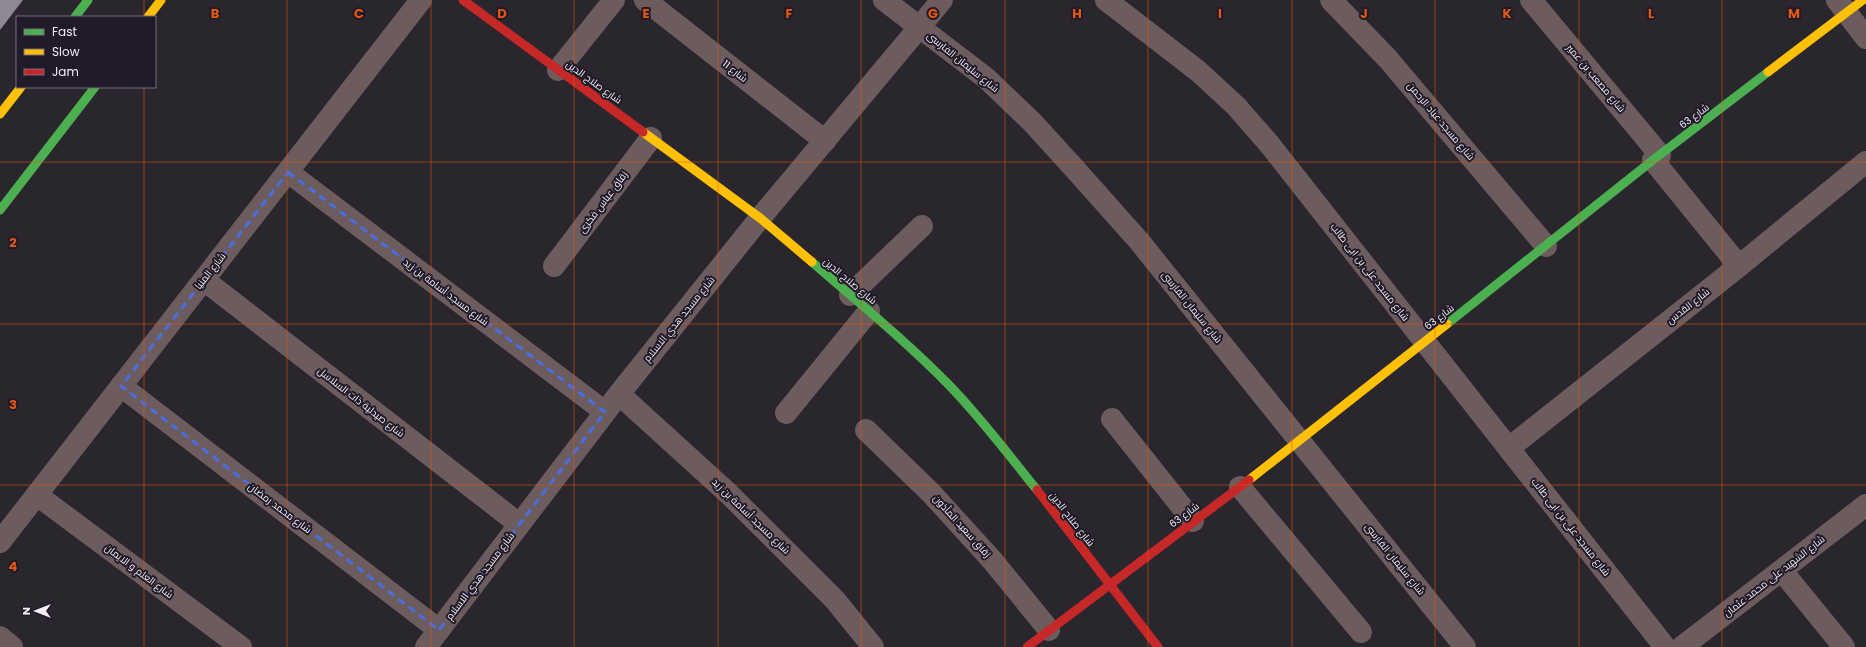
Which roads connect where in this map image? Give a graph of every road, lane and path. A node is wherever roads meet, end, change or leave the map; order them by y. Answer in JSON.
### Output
{"nodes":[{"id":1,"x":88,"y":0,"type":"edge"},
{"id":2,"x":161,"y":0,"type":"edge"},
{"id":3,"x":421,"y":0,"type":"edge"},
{"id":4,"x":463,"y":0,"type":"edge"},
{"id":5,"x":614,"y":0,"type":"edge"},
{"id":6,"x":645,"y":0,"type":"edge"},
{"id":7,"x":884,"y":0,"type":"edge"},
{"id":8,"x":942,"y":0,"type":"edge"},
{"id":9,"x":1106,"y":0,"type":"edge"},
{"id":10,"x":1332,"y":0,"type":"edge"},
{"id":11,"x":1531,"y":0,"type":"edge"},
{"id":12,"x":1849,"y":4,"type":"edge"},
{"id":13,"x":76,"y":16,"type":"edge"},
{"id":14,"x":149,"y":16,"type":"edge"},
{"id":15,"x":920,"y":27,"type":"junction"},
{"id":16,"x":1866,"y":38,"type":"edge"},
{"id":17,"x":558,"y":70,"type":"junction"},
{"id":18,"x":20,"y":88,"type":"edge"},
{"id":19,"x":93,"y":88,"type":"edge"},
{"id":20,"x":0,"y":114,"type":"edge"},
{"id":21,"x":651,"y":138,"type":"junction"},
{"id":22,"x":825,"y":141,"type":"junction"},
{"id":23,"x":1657,"y":158,"type":"junction"},
{"id":24,"x":1866,"y":162,"type":"edge"},
{"id":25,"x":288,"y":172,"type":"junction"},
{"id":26,"x":0,"y":210,"type":"edge"},
{"id":27,"x":760,"y":218,"type":"junction"},
{"id":28,"x":922,"y":226,"type":"dead end"},
{"id":29,"x":1546,"y":246,"type":"junction"},
{"id":30,"x":554,"y":266,"type":"dead end"},
{"id":31,"x":1739,"y":266,"type":"junction"},
{"id":32,"x":204,"y":280,"type":"junction"},
{"id":33,"x":850,"y":295,"type":"junction"},
{"id":34,"x":869,"y":311,"type":"junction"},
{"id":35,"x":1425,"y":342,"type":"junction"},
{"id":36,"x":121,"y":386,"type":"junction"},
{"id":37,"x":619,"y":394,"type":"junction"},
{"id":38,"x":605,"y":412,"type":"junction"},
{"id":39,"x":786,"y":413,"type":"dead end"},
{"id":40,"x":1112,"y":419,"type":"dead end"},
{"id":41,"x":866,"y":430,"type":"dead end"},
{"id":42,"x":1300,"y":441,"type":"junction"},
{"id":43,"x":1509,"y":448,"type":"junction"},
{"id":44,"x":1240,"y":487,"type":"junction"},
{"id":45,"x":37,"y":495,"type":"junction"},
{"id":46,"x":1866,"y":505,"type":"edge"},
{"id":47,"x":1193,"y":522,"type":"junction"},
{"id":48,"x":519,"y":524,"type":"junction"},
{"id":49,"x":0,"y":542,"type":"edge"},
{"id":50,"x":1782,"y":571,"type":"junction"},
{"id":51,"x":1110,"y":586,"type":"junction"},
{"id":52,"x":439,"y":630,"type":"junction"},
{"id":53,"x":1049,"y":630,"type":"junction"},
{"id":54,"x":1361,"y":632,"type":"dead end"},
{"id":55,"x":0,"y":637,"type":"edge"},
{"id":56,"x":12,"y":647,"type":"edge"},
{"id":57,"x":241,"y":647,"type":"edge"},
{"id":58,"x":426,"y":647,"type":"edge"},
{"id":59,"x":873,"y":647,"type":"edge"},
{"id":60,"x":1027,"y":647,"type":"edge"},
{"id":61,"x":1158,"y":647,"type":"edge"},
{"id":62,"x":1465,"y":647,"type":"edge"},
{"id":63,"x":1665,"y":647,"type":"edge"},
{"id":64,"x":1682,"y":647,"type":"edge"},
{"id":65,"x":1844,"y":647,"type":"edge"}],
"edges":[{"from":1,"to":13,"type":"street"},
{"from":2,"to":14,"type":"street"},
{"from":3,"to":25,"type":"street","name":"شارع المنيا"},
{"from":4,"to":17,"type":"street","name":"شارع صلاح الدين"},
{"from":5,"to":17,"type":"street"},
{"from":6,"to":22,"type":"street","name":"شارع 11"},
{"from":7,"to":15,"type":"street","name":"شارع سليمان الفارسى"},
{"from":8,"to":15,"type":"street","name":"شارع مسجد هدي الاسلام"},
{"from":9,"to":35,"type":"street","name":"شارع مسجد على بن ابى طالب"},
{"from":10,"to":29,"type":"street","name":"شارع مسجد عباد الرحمن"},
{"from":11,"to":23,"type":"street","name":"شارع مصعب بن عمير"},
{"from":12,"to":16,"type":"street"},
{"from":12,"to":23,"type":"street","name":"شارع 63"},
{"from":15,"to":22,"type":"street","name":"شارع مسجد هدي الاسلام"},
{"from":15,"to":42,"type":"street","name":"شارع سليمان الفارسى"},
{"from":17,"to":21,"type":"street","name":"شارع صلاح الدين"},
{"from":18,"to":20,"type":"street"},
{"from":19,"to":26,"type":"street"},
{"from":21,"to":27,"type":"street","name":"شارع صلاح الدين"},
{"from":21,"to":30,"type":"street","name":"زقاق عباس فكرى"},
{"from":22,"to":27,"type":"street","name":"شارع مسجد هدي الاسلام"},
{"from":23,"to":29,"type":"street","name":"شارع 63"},
{"from":23,"to":31,"type":"street","name":"شارع مصعب بن عمير"},
{"from":24,"to":31,"type":"street","name":"شارع القدس"},
{"from":25,"to":32,"type":"street","name":"شارع المنيا"},
{"from":25,"to":38,"type":"street","name":"شارع مسجد أسامة بن زيد"},
{"from":27,"to":33,"type":"street","name":"شارع صلاح الدين"},
{"from":27,"to":37,"type":"street","name":"شارع مسجد هدي الاسلام"},
{"from":28,"to":33,"type":"street"},
{"from":29,"to":35,"type":"street","name":"شارع 63"},
{"from":31,"to":43,"type":"street","name":"شارع القدس"},
{"from":32,"to":36,"type":"street","name":"شارع المنيا"},
{"from":32,"to":48,"type":"street","name":"شارع صيدلية ذات السلاسل"},
{"from":33,"to":34,"type":"street","name":"شارع صلاح الدين"},
{"from":34,"to":39,"type":"street"},
{"from":34,"to":51,"type":"street","name":"شارع صلاح الدين"},
{"from":35,"to":42,"type":"street","name":"شارع 63"},
{"from":35,"to":43,"type":"street","name":"شارع مسجد على بن ابى طالب"},
{"from":36,"to":45,"type":"street","name":"شارع المنيا"},
{"from":36,"to":52,"type":"street","name":"شارع محمد رمضان"},
{"from":37,"to":38,"type":"street","name":"شارع مسجد هدي الاسلام"},
{"from":37,"to":59,"type":"street","name":"شارع مسجد أسامة بن زيد"},
{"from":38,"to":48,"type":"street","name":"شارع مسجد هدي الاسلام"},
{"from":40,"to":47,"type":"street"},
{"from":41,"to":53,"type":"street","name":"زقاق سعيد المأذون"},
{"from":42,"to":44,"type":"street","name":"شارع 63"},
{"from":42,"to":62,"type":"street","name":"شارع سليمان الفارسى"},
{"from":43,"to":63,"type":"street","name":"شارع مسجد على بن ابى طالب"},
{"from":44,"to":47,"type":"street","name":"شارع 63"},
{"from":44,"to":54,"type":"street"},
{"from":45,"to":49,"type":"street","name":"شارع المنيا"},
{"from":45,"to":57,"type":"street","name":"شارع العلم و الايمان"},
{"from":46,"to":50,"type":"street","name":"شارع الشهيد على محمد عثمان"},
{"from":47,"to":51,"type":"street","name":"شارع 63"},
{"from":48,"to":52,"type":"street","name":"شارع مسجد هدي الاسلام"},
{"from":50,"to":64,"type":"street","name":"شارع الشهيد على محمد عثمان"},
{"from":50,"to":65,"type":"street"},
{"from":51,"to":53,"type":"street","name":"شارع 63"},
{"from":51,"to":61,"type":"street","name":"شارع صلاح الدين"},
{"from":52,"to":58,"type":"street","name":"شارع مسجد هدي الاسلام"},
{"from":53,"to":60,"type":"street","name":"شارع 63"},
{"from":55,"to":56,"type":"street"}]}
